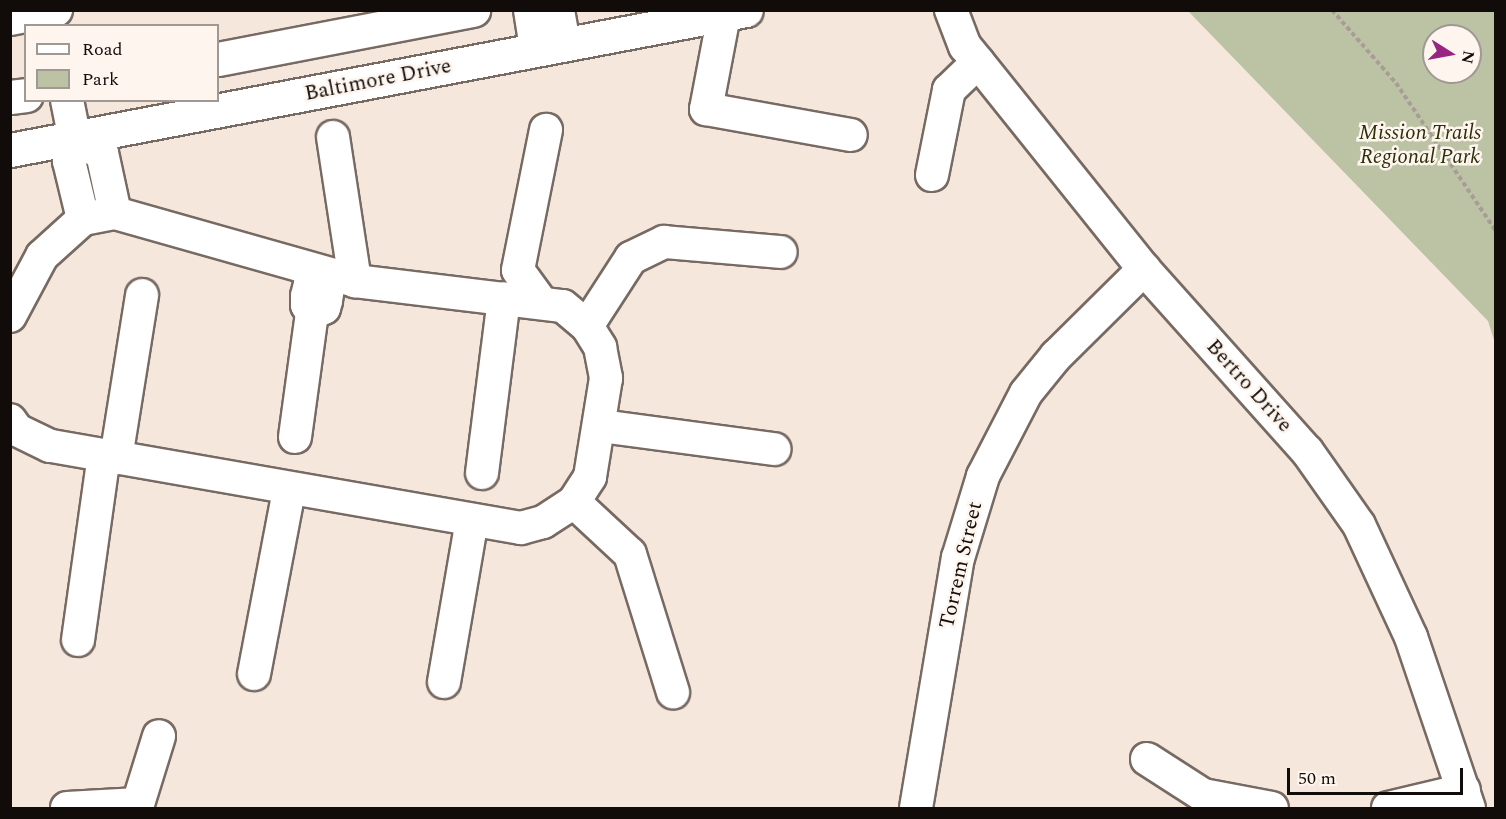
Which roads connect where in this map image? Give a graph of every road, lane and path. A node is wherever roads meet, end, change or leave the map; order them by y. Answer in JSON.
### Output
{"nodes":[{"id":1,"x":56,"y":10,"type":"edge"},
{"id":2,"x":473,"y":10,"type":"edge"},
{"id":3,"x":530,"y":10,"type":"edge"},
{"id":4,"x":558,"y":10,"type":"edge"},
{"id":5,"x":951,"y":10,"type":"edge"},
{"id":6,"x":1332,"y":10,"type":"edge"},
{"id":7,"x":735,"y":13,"type":"edge"},
{"id":8,"x":10,"y":19,"type":"edge"},
{"id":9,"x":550,"y":46,"type":"junction"},
{"id":10,"x":219,"y":59,"type":"edge"},
{"id":11,"x":978,"y":62,"type":"junction"},
{"id":12,"x":67,"y":102,"type":"edge"},
{"id":13,"x":546,"y":130,"type":"dead end"},
{"id":14,"x":851,"y":135,"type":"dead end"},
{"id":15,"x":333,"y":137,"type":"dead end"},
{"id":16,"x":75,"y":140,"type":"junction"},
{"id":17,"x":10,"y":150,"type":"edge"},
{"id":18,"x":932,"y":175,"type":"dead end"},
{"id":19,"x":115,"y":213,"type":"junction"},
{"id":20,"x":83,"y":219,"type":"junction"},
{"id":21,"x":1496,"y":231,"type":"edge"},
{"id":22,"x":781,"y":252,"type":"dead end"},
{"id":23,"x":1144,"y":269,"type":"junction"},
{"id":24,"x":324,"y":274,"type":"junction"},
{"id":25,"x":355,"y":281,"type":"junction"},
{"id":26,"x":142,"y":295,"type":"dead end"},
{"id":27,"x":504,"y":298,"type":"junction"},
{"id":28,"x":541,"y":302,"type":"junction"},
{"id":29,"x":10,"y":316,"type":"edge"},
{"id":30,"x":587,"y":326,"type":"junction"},
{"id":31,"x":601,"y":426,"type":"junction"},
{"id":32,"x":13,"y":428,"type":"edge"},
{"id":33,"x":296,"y":437,"type":"dead end"},
{"id":34,"x":774,"y":449,"type":"dead end"},
{"id":35,"x":110,"y":457,"type":"junction"},
{"id":36,"x":482,"y":473,"type":"dead end"},
{"id":37,"x":289,"y":490,"type":"junction"},
{"id":38,"x":574,"y":502,"type":"junction"},
{"id":39,"x":472,"y":520,"type":"junction"},
{"id":40,"x":78,"y":640,"type":"dead end"},
{"id":41,"x":254,"y":674,"type":"dead end"},
{"id":42,"x":444,"y":682,"type":"dead end"},
{"id":43,"x":673,"y":692,"type":"dead end"},
{"id":44,"x":159,"y":736,"type":"dead end"},
{"id":45,"x":1148,"y":759,"type":"dead end"},
{"id":46,"x":1467,"y":799,"type":"edge"},
{"id":47,"x":67,"y":808,"type":"edge"},
{"id":48,"x":916,"y":808,"type":"edge"},
{"id":49,"x":1272,"y":808,"type":"edge"},
{"id":50,"x":1388,"y":808,"type":"edge"}],
"edges":[{"from":1,"to":8,"type":"street"},
{"from":2,"to":10,"type":"main road"},
{"from":3,"to":9,"type":"street"},
{"from":4,"to":9,"type":"street"},
{"from":5,"to":11,"type":"street","name":"Bertro Drive"},
{"from":6,"to":21,"type":"path"},
{"from":7,"to":9,"type":"main road","name":"Baltimore Drive"},
{"from":7,"to":14,"type":"street"},
{"from":9,"to":16,"type":"main road","name":"Baltimore Drive"},
{"from":11,"to":18,"type":"street"},
{"from":11,"to":23,"type":"street","name":"Bertro Drive"},
{"from":12,"to":16,"type":"street"},
{"from":13,"to":28,"type":"street"},
{"from":15,"to":25,"type":"street"},
{"from":16,"to":17,"type":"main road","name":"Baltimore Drive"},
{"from":16,"to":19,"type":"street"},
{"from":16,"to":20,"type":"street"},
{"from":19,"to":20,"type":"street"},
{"from":19,"to":24,"type":"street"},
{"from":20,"to":29,"type":"street"},
{"from":22,"to":30,"type":"street"},
{"from":23,"to":46,"type":"street","name":"Bertro Drive"},
{"from":23,"to":48,"type":"street","name":"Torrem Street"},
{"from":24,"to":25,"type":"street"},
{"from":24,"to":33,"type":"street"},
{"from":25,"to":27,"type":"street"},
{"from":26,"to":35,"type":"street"},
{"from":27,"to":28,"type":"street"},
{"from":27,"to":36,"type":"street"},
{"from":28,"to":30,"type":"street"},
{"from":30,"to":31,"type":"street"},
{"from":31,"to":34,"type":"street"},
{"from":31,"to":38,"type":"street"},
{"from":32,"to":35,"type":"street"},
{"from":35,"to":37,"type":"street"},
{"from":35,"to":40,"type":"street"},
{"from":37,"to":39,"type":"street"},
{"from":37,"to":41,"type":"street"},
{"from":38,"to":39,"type":"street"},
{"from":38,"to":43,"type":"street"},
{"from":39,"to":42,"type":"street"},
{"from":44,"to":47,"type":"street"},
{"from":45,"to":49,"type":"street"},
{"from":46,"to":50,"type":"street"}]}
